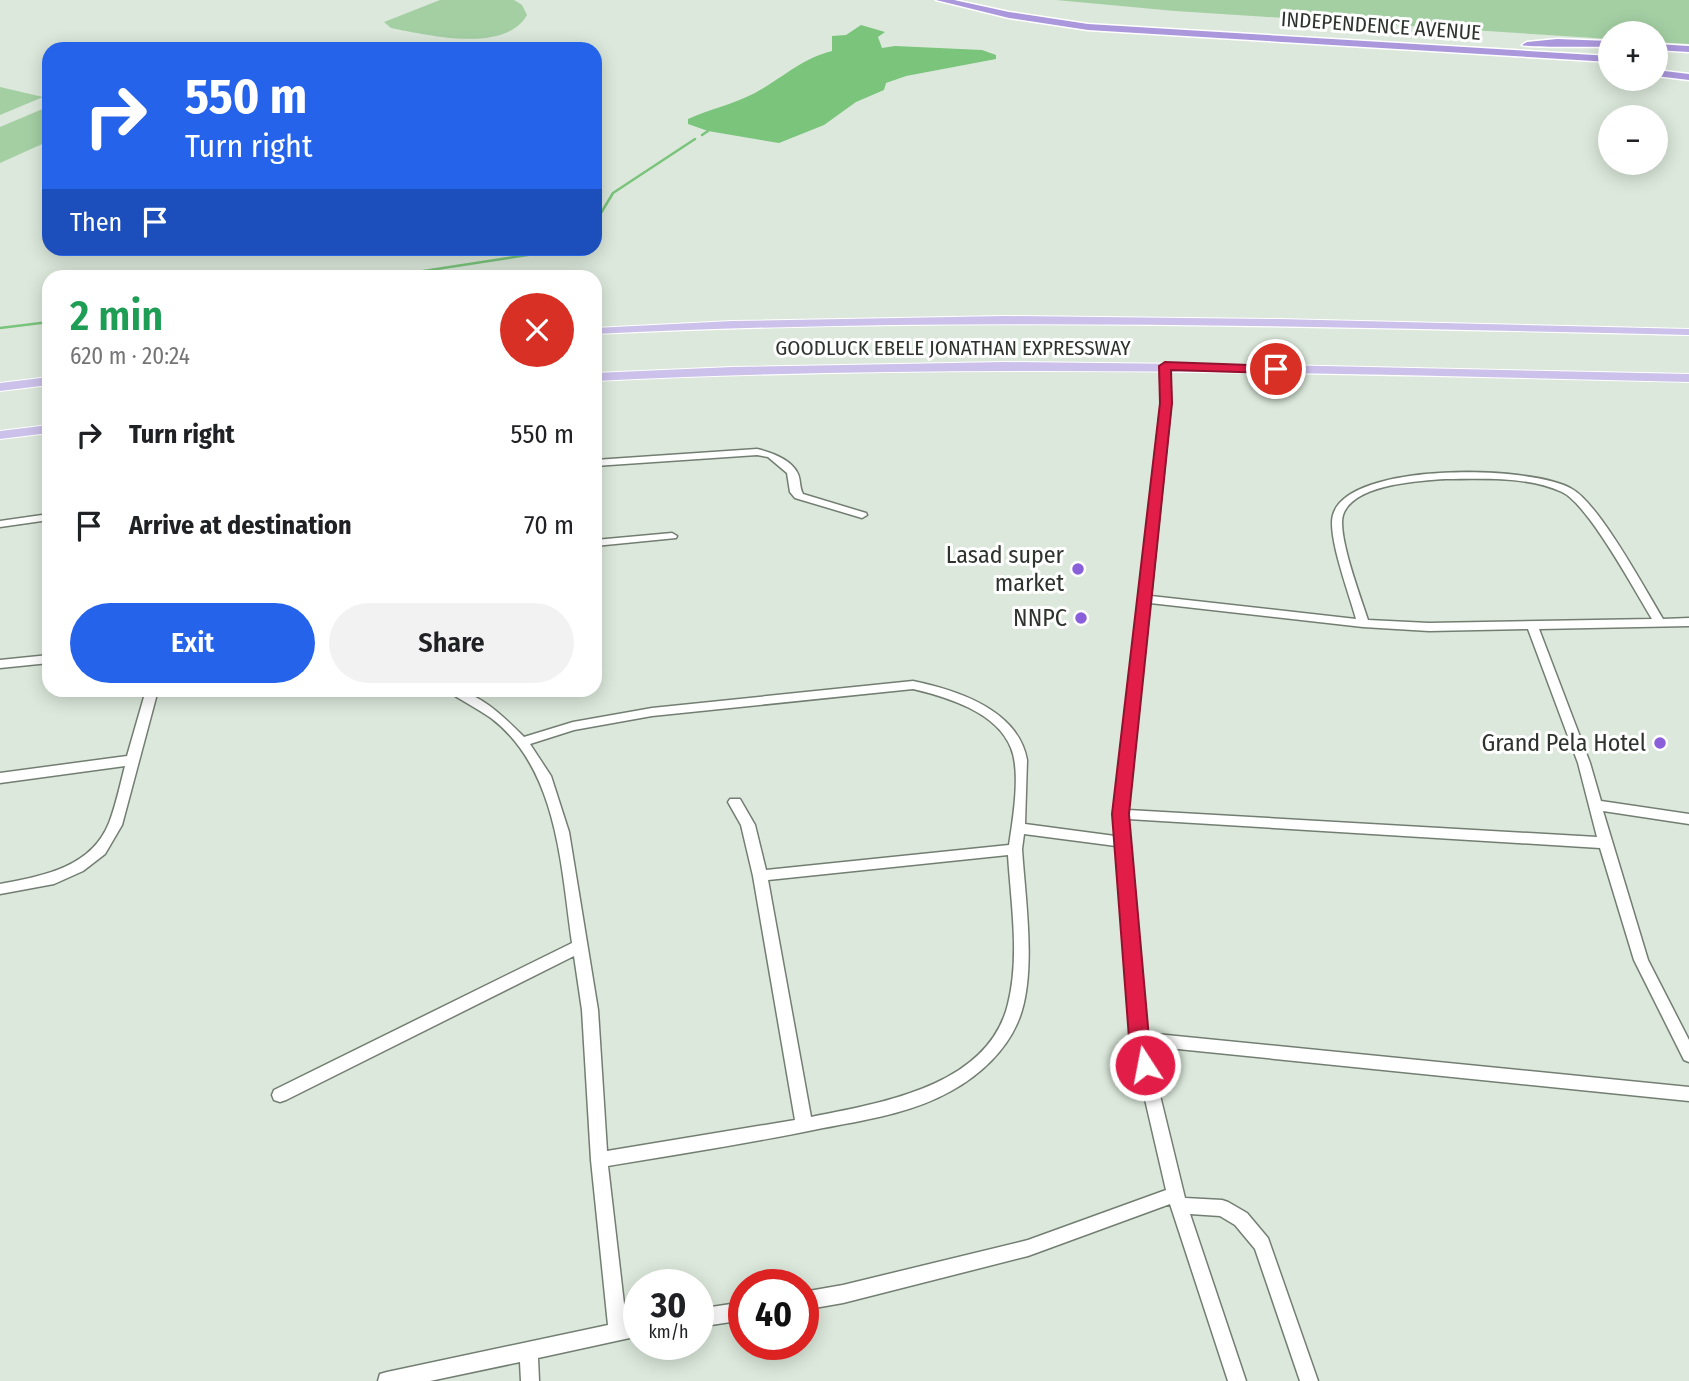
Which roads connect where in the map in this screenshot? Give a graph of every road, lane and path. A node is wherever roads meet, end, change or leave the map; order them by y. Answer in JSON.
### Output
{"nodes":[{"id":1,"x":941,"y":0,"type":"edge"},
{"id":2,"x":1019,"y":5,"type":"dead end"},
{"id":3,"x":1077,"y":13,"type":"dead end"},
{"id":4,"x":1151,"y":19,"type":"dead end"},
{"id":5,"x":1302,"y":40,"type":"junction"},
{"id":6,"x":1598,"y":44,"type":"edge"},
{"id":7,"x":1520,"y":46,"type":"junction"},
{"id":8,"x":1668,"y":48,"type":"edge"},
{"id":9,"x":1689,"y":50,"type":"edge"},
{"id":10,"x":1598,"y":51,"type":"edge"},
{"id":11,"x":1668,"y":56,"type":"edge"},
{"id":12,"x":1689,"y":57,"type":"edge"},
{"id":13,"x":1598,"y":58,"type":"edge"},
{"id":14,"x":1668,"y":63,"type":"edge"},
{"id":15,"x":1678,"y":64,"type":"dead end"},
{"id":16,"x":1598,"y":67,"type":"edge"},
{"id":17,"x":1668,"y":74,"type":"edge"},
{"id":18,"x":1689,"y":77,"type":"edge"},
{"id":19,"x":602,"y":331,"type":"edge"},
{"id":20,"x":1689,"y":332,"type":"edge"},
{"id":21,"x":1165,"y":366,"type":"junction"},
{"id":22,"x":602,"y":377,"type":"edge"},
{"id":23,"x":1689,"y":378,"type":"edge"},
{"id":24,"x":42,"y":382,"type":"edge"},
{"id":25,"x":0,"y":387,"type":"edge"},
{"id":26,"x":42,"y":430,"type":"edge"},
{"id":27,"x":0,"y":436,"type":"edge"},
{"id":28,"x":602,"y":462,"type":"edge"},
{"id":29,"x":862,"y":515,"type":"dead end"},
{"id":30,"x":42,"y":518,"type":"edge"},
{"id":31,"x":0,"y":524,"type":"edge"},
{"id":32,"x":672,"y":536,"type":"dead end"},
{"id":33,"x":602,"y":542,"type":"edge"},
{"id":34,"x":1145,"y":599,"type":"junction"},
{"id":35,"x":1689,"y":622,"type":"edge"},
{"id":36,"x":1363,"y":623,"type":"junction"},
{"id":37,"x":1660,"y":623,"type":"junction"},
{"id":38,"x":1533,"y":627,"type":"junction"},
{"id":39,"x":42,"y":660,"type":"edge"},
{"id":40,"x":0,"y":664,"type":"edge"},
{"id":41,"x":150,"y":697,"type":"edge"},
{"id":42,"x":465,"y":697,"type":"edge"},
{"id":43,"x":522,"y":742,"type":"junction"},
{"id":44,"x":133,"y":760,"type":"junction"},
{"id":45,"x":0,"y":778,"type":"edge"},
{"id":46,"x":735,"y":802,"type":"dead end"},
{"id":47,"x":1596,"y":805,"type":"junction"},
{"id":48,"x":1121,"y":814,"type":"junction"},
{"id":49,"x":1689,"y":820,"type":"edge"},
{"id":50,"x":1019,"y":828,"type":"junction"},
{"id":51,"x":1123,"y":842,"type":"junction"},
{"id":52,"x":1605,"y":843,"type":"junction"},
{"id":53,"x":1015,"y":849,"type":"junction"},
{"id":54,"x":760,"y":876,"type":"junction"},
{"id":55,"x":0,"y":889,"type":"edge"},
{"id":56,"x":580,"y":946,"type":"junction"},
{"id":57,"x":1139,"y":1038,"type":"junction"},
{"id":58,"x":1689,"y":1055,"type":"edge"},
{"id":59,"x":1689,"y":1094,"type":"edge"},
{"id":60,"x":280,"y":1095,"type":"dead end"},
{"id":61,"x":804,"y":1125,"type":"junction"},
{"id":62,"x":599,"y":1160,"type":"junction"},
{"id":63,"x":1177,"y":1200,"type":"junction"},
{"id":64,"x":819,"y":1298,"type":"edge"},
{"id":65,"x":623,"y":1330,"type":"edge"},
{"id":66,"x":618,"y":1331,"type":"junction"},
{"id":67,"x":529,"y":1350,"type":"junction"},
{"id":68,"x":387,"y":1381,"type":"edge"},
{"id":69,"x":530,"y":1381,"type":"edge"},
{"id":70,"x":1237,"y":1381,"type":"edge"},
{"id":71,"x":1309,"y":1381,"type":"edge"}],
"edges":[{"from":1,"to":5,"type":"highway","name":"INDEPENDENCE AVENUE"},
{"from":2,"to":3,"type":"highway"},
{"from":4,"to":7,"type":"highway","name":"INDEPENDENCE AVENUE"},
{"from":5,"to":13,"type":"highway","name":"INDEPENDENCE AVENUE"},
{"from":5,"to":16,"type":"highway"},
{"from":6,"to":7,"type":"highway"},
{"from":7,"to":10,"type":"highway","name":"INDEPENDENCE AVENUE"},
{"from":8,"to":9,"type":"highway"},
{"from":11,"to":12,"type":"highway"},
{"from":14,"to":15,"type":"highway"},
{"from":17,"to":18,"type":"highway"},
{"from":19,"to":20,"type":"main road","name":"GOODLUCK EBELE JONATHAN EXPRESSWAY"},
{"from":21,"to":22,"type":"main road","name":"GOODLUCK EBELE JONATHAN EXPRESSWAY"},
{"from":21,"to":23,"type":"main road","name":"GOODLUCK EBELE JONATHAN EXPRESSWAY"},
{"from":21,"to":34,"type":"street"},
{"from":24,"to":25,"type":"main road"},
{"from":26,"to":27,"type":"main road"},
{"from":28,"to":29,"type":"street"},
{"from":30,"to":31,"type":"street"},
{"from":32,"to":33,"type":"street"},
{"from":34,"to":36,"type":"street"},
{"from":34,"to":48,"type":"street"},
{"from":35,"to":37,"type":"street"},
{"from":36,"to":37,"type":"street"},
{"from":36,"to":38,"type":"street"},
{"from":37,"to":38,"type":"street"},
{"from":38,"to":47,"type":"street"},
{"from":39,"to":40,"type":"street"},
{"from":41,"to":44,"type":"street"},
{"from":42,"to":43,"type":"street"},
{"from":43,"to":50,"type":"street"},
{"from":43,"to":56,"type":"street"},
{"from":44,"to":45,"type":"street"},
{"from":44,"to":55,"type":"street"},
{"from":46,"to":54,"type":"street"},
{"from":47,"to":49,"type":"street"},
{"from":47,"to":52,"type":"street"},
{"from":48,"to":51,"type":"street"},
{"from":48,"to":52,"type":"street"},
{"from":50,"to":51,"type":"street"},
{"from":50,"to":53,"type":"street"},
{"from":51,"to":57,"type":"street"},
{"from":52,"to":58,"type":"street"},
{"from":53,"to":54,"type":"street"},
{"from":53,"to":61,"type":"street"},
{"from":54,"to":61,"type":"street"},
{"from":56,"to":60,"type":"street"},
{"from":56,"to":62,"type":"street"},
{"from":57,"to":59,"type":"street"},
{"from":57,"to":63,"type":"street"},
{"from":61,"to":62,"type":"street"},
{"from":62,"to":66,"type":"street"},
{"from":63,"to":64,"type":"street"},
{"from":63,"to":70,"type":"street"},
{"from":63,"to":71,"type":"street"},
{"from":65,"to":66,"type":"street"},
{"from":66,"to":67,"type":"street"},
{"from":67,"to":68,"type":"street"},
{"from":67,"to":69,"type":"street"}]}
